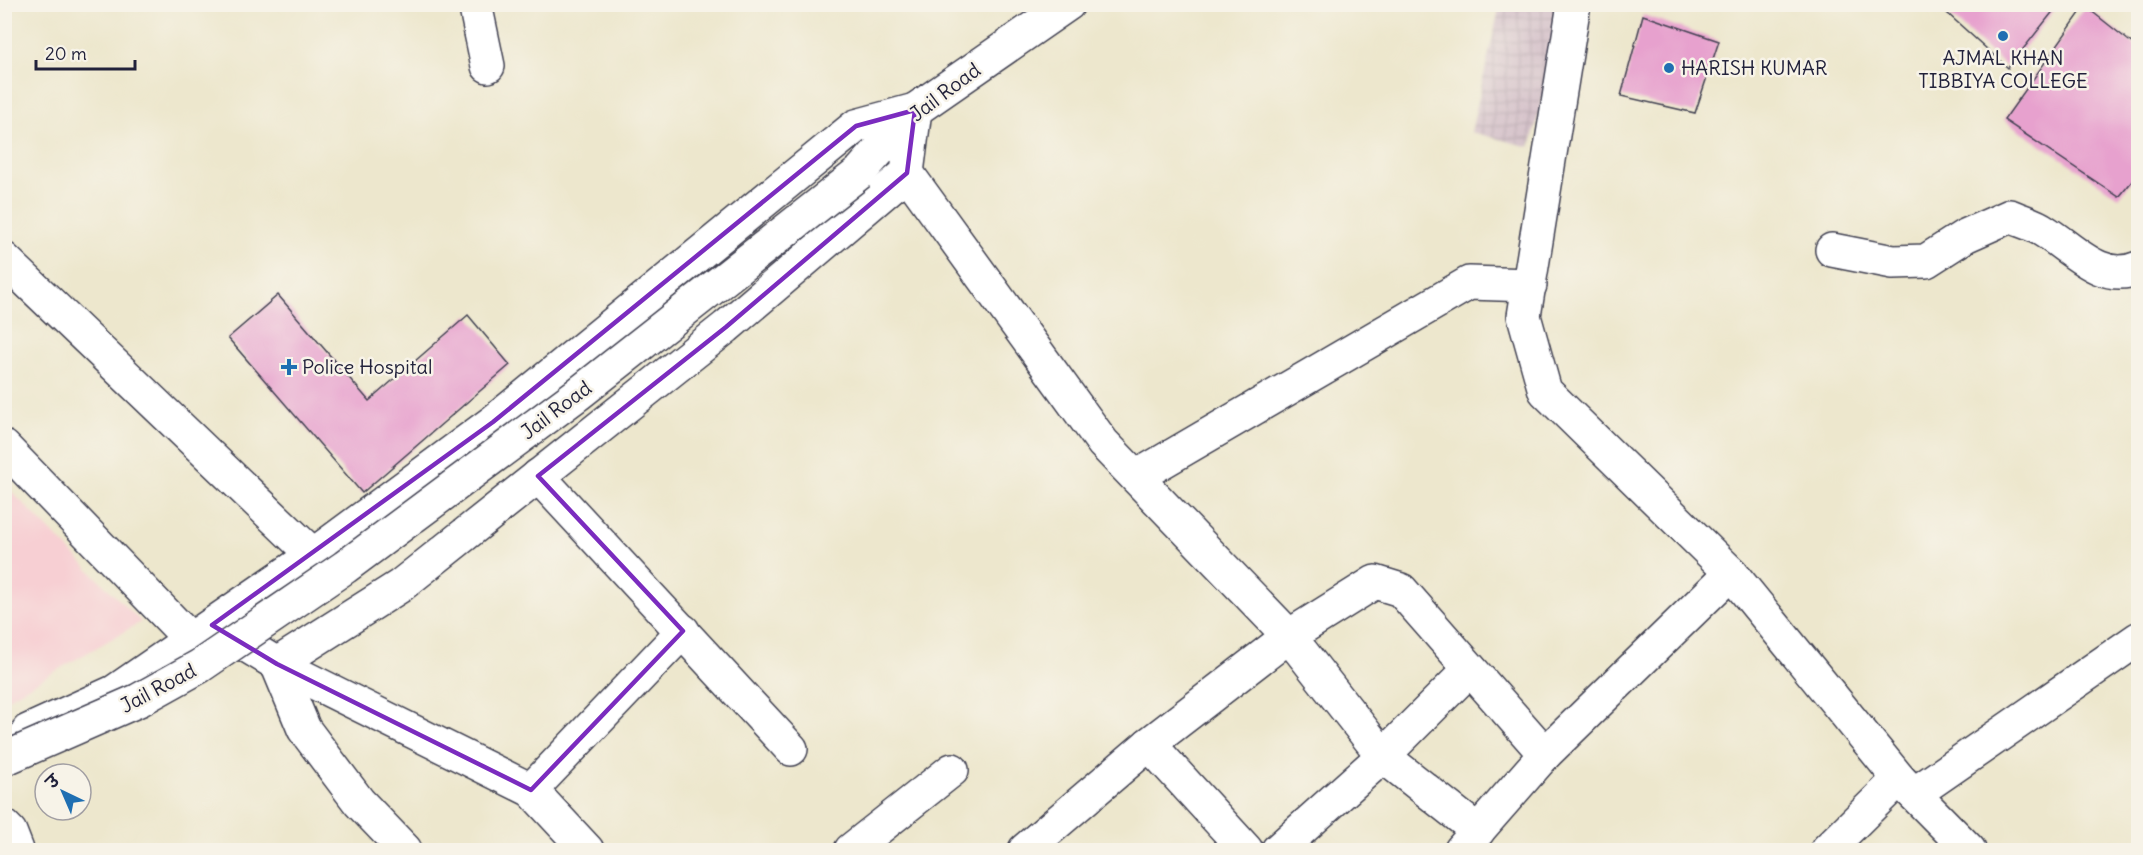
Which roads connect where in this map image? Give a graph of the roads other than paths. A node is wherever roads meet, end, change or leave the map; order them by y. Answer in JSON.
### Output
{"nodes":[{"id":1,"x":475,"y":4,"type":"edge"},
{"id":2,"x":1068,"y":4,"type":"edge"},
{"id":3,"x":1574,"y":4,"type":"edge"},
{"id":4,"x":488,"y":66,"type":"dead end"},
{"id":5,"x":915,"y":110,"type":"junction"},
{"id":6,"x":907,"y":172,"type":"junction"},
{"id":7,"x":1832,"y":250,"type":"dead end"},
{"id":8,"x":4,"y":259,"type":"edge"},
{"id":9,"x":2139,"y":268,"type":"edge"},
{"id":10,"x":1530,"y":285,"type":"junction"},
{"id":11,"x":4,"y":447,"type":"edge"},
{"id":12,"x":538,"y":476,"type":"junction"},
{"id":13,"x":1136,"y":477,"type":"junction"},
{"id":14,"x":312,"y":555,"type":"junction"},
{"id":15,"x":1731,"y":573,"type":"junction"},
{"id":16,"x":683,"y":631,"type":"junction"},
{"id":17,"x":202,"y":633,"type":"junction"},
{"id":18,"x":1289,"y":636,"type":"junction"},
{"id":19,"x":2139,"y":639,"type":"edge"},
{"id":20,"x":277,"y":664,"type":"junction"},
{"id":21,"x":1470,"y":669,"type":"junction"},
{"id":22,"x":4,"y":741,"type":"edge"},
{"id":23,"x":1149,"y":744,"type":"junction"},
{"id":24,"x":791,"y":749,"type":"dead end"},
{"id":25,"x":1545,"y":754,"type":"junction"},
{"id":26,"x":1383,"y":756,"type":"junction"},
{"id":27,"x":4,"y":759,"type":"edge"},
{"id":28,"x":952,"y":771,"type":"dead end"},
{"id":29,"x":1907,"y":786,"type":"junction"},
{"id":30,"x":531,"y":790,"type":"junction"},
{"id":31,"x":4,"y":826,"type":"edge"},
{"id":32,"x":1470,"y":841,"type":"edge"},
{"id":33,"x":17,"y":850,"type":"edge"},
{"id":34,"x":405,"y":850,"type":"edge"},
{"id":35,"x":587,"y":850,"type":"edge"},
{"id":36,"x":850,"y":850,"type":"edge"},
{"id":37,"x":1025,"y":850,"type":"edge"},
{"id":38,"x":1246,"y":850,"type":"edge"},
{"id":39,"x":1278,"y":850,"type":"edge"},
{"id":40,"x":1827,"y":850,"type":"edge"},
{"id":41,"x":1969,"y":850,"type":"edge"}],
"edges":[{"from":1,"to":4,"type":"street"},
{"from":2,"to":5,"type":"street","name":"Jail Road"},
{"from":3,"to":10,"type":"street"},
{"from":5,"to":6,"type":"street"},
{"from":5,"to":14,"type":"street"},
{"from":5,"to":27,"type":"street","name":"Jail Road","bridge":true},
{"from":6,"to":12,"type":"street"},
{"from":6,"to":13,"type":"street"},
{"from":7,"to":9,"type":"street"},
{"from":8,"to":14,"type":"street"},
{"from":10,"to":13,"type":"street"},
{"from":10,"to":15,"type":"street"},
{"from":11,"to":17,"type":"street"},
{"from":12,"to":16,"type":"street"},
{"from":12,"to":20,"type":"street"},
{"from":13,"to":18,"type":"street"},
{"from":14,"to":17,"type":"street"},
{"from":15,"to":25,"type":"street"},
{"from":15,"to":29,"type":"street"},
{"from":16,"to":24,"type":"street"},
{"from":16,"to":30,"type":"street"},
{"from":17,"to":20,"type":"street"},
{"from":17,"to":22,"type":"street"},
{"from":18,"to":21,"type":"street"},
{"from":18,"to":23,"type":"street"},
{"from":18,"to":26,"type":"street"},
{"from":19,"to":29,"type":"street"},
{"from":20,"to":30,"type":"street"},
{"from":20,"to":34,"type":"street"},
{"from":21,"to":25,"type":"street"},
{"from":21,"to":26,"type":"street"},
{"from":23,"to":37,"type":"street"},
{"from":23,"to":38,"type":"street"},
{"from":25,"to":32,"type":"street"},
{"from":26,"to":32,"type":"street"},
{"from":26,"to":39,"type":"street"},
{"from":28,"to":36,"type":"street"},
{"from":29,"to":40,"type":"street"},
{"from":29,"to":41,"type":"street"},
{"from":30,"to":35,"type":"street"},
{"from":31,"to":33,"type":"street"}]}
